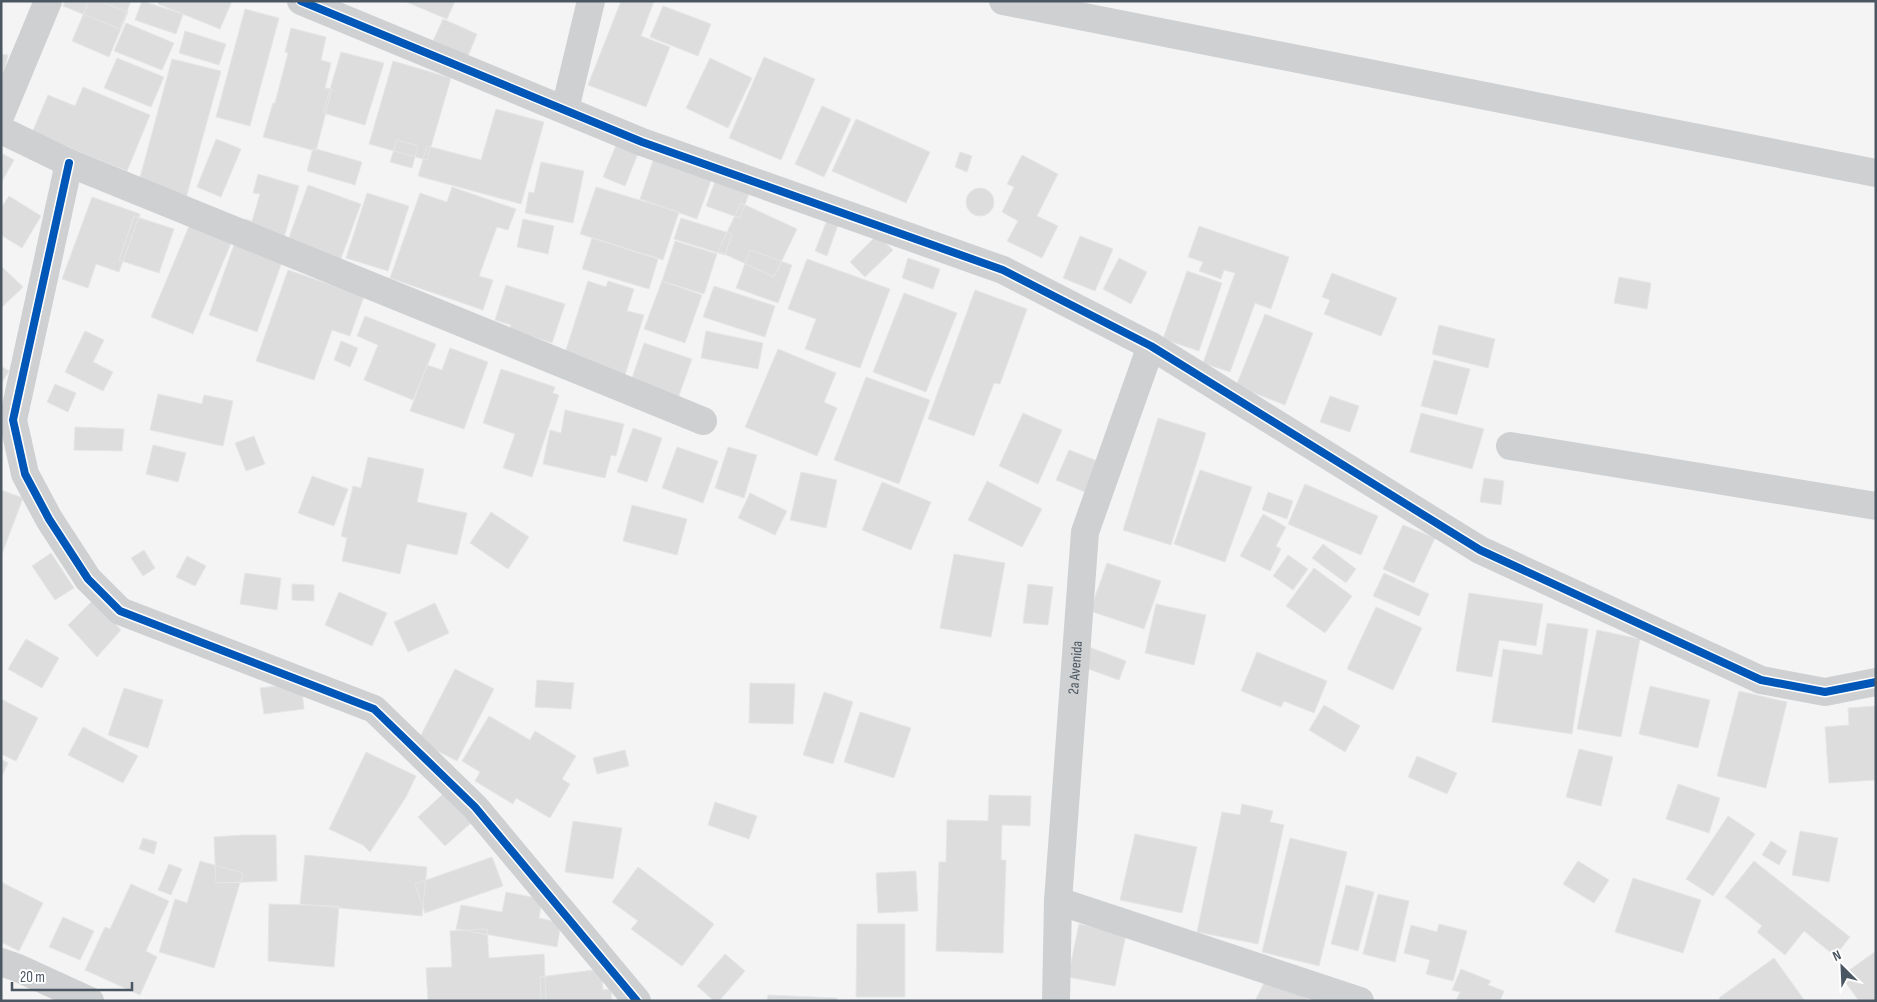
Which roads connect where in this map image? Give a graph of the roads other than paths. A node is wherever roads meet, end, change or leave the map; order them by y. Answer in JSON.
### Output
{"nodes":[{"id":1,"x":48,"y":1,"type":"edge"},
{"id":2,"x":302,"y":1,"type":"edge"},
{"id":3,"x":591,"y":1,"type":"edge"},
{"id":4,"x":1003,"y":1,"type":"edge"},
{"id":5,"x":565,"y":110,"type":"junction"},
{"id":6,"x":1,"y":114,"type":"edge"},
{"id":7,"x":1,"y":130,"type":"edge"},
{"id":8,"x":68,"y":163,"type":"junction"},
{"id":9,"x":1876,"y":173,"type":"edge"},
{"id":10,"x":1151,"y":346,"type":"junction"},
{"id":11,"x":703,"y":421,"type":"dead end"},
{"id":12,"x":1510,"y":446,"type":"dead end"},
{"id":13,"x":1876,"y":506,"type":"edge"},
{"id":14,"x":1876,"y":682,"type":"edge"},
{"id":15,"x":1058,"y":901,"type":"junction"},
{"id":16,"x":1,"y":962,"type":"edge"},
{"id":17,"x":90,"y":1001,"type":"edge"},
{"id":18,"x":637,"y":1001,"type":"edge"},
{"id":19,"x":1056,"y":1001,"type":"edge"},
{"id":20,"x":1360,"y":1001,"type":"edge"}],
"edges":[{"from":1,"to":6,"type":"street"},
{"from":2,"to":5,"type":"street"},
{"from":3,"to":5,"type":"street"},
{"from":4,"to":9,"type":"street"},
{"from":5,"to":10,"type":"street"},
{"from":7,"to":8,"type":"street"},
{"from":8,"to":11,"type":"street"},
{"from":8,"to":18,"type":"street"},
{"from":10,"to":14,"type":"street"},
{"from":10,"to":15,"type":"street","name":"2a Avenida"},
{"from":12,"to":13,"type":"street"},
{"from":15,"to":19,"type":"street","name":"2a Avenida"},
{"from":15,"to":20,"type":"street"},
{"from":16,"to":17,"type":"street"}]}
